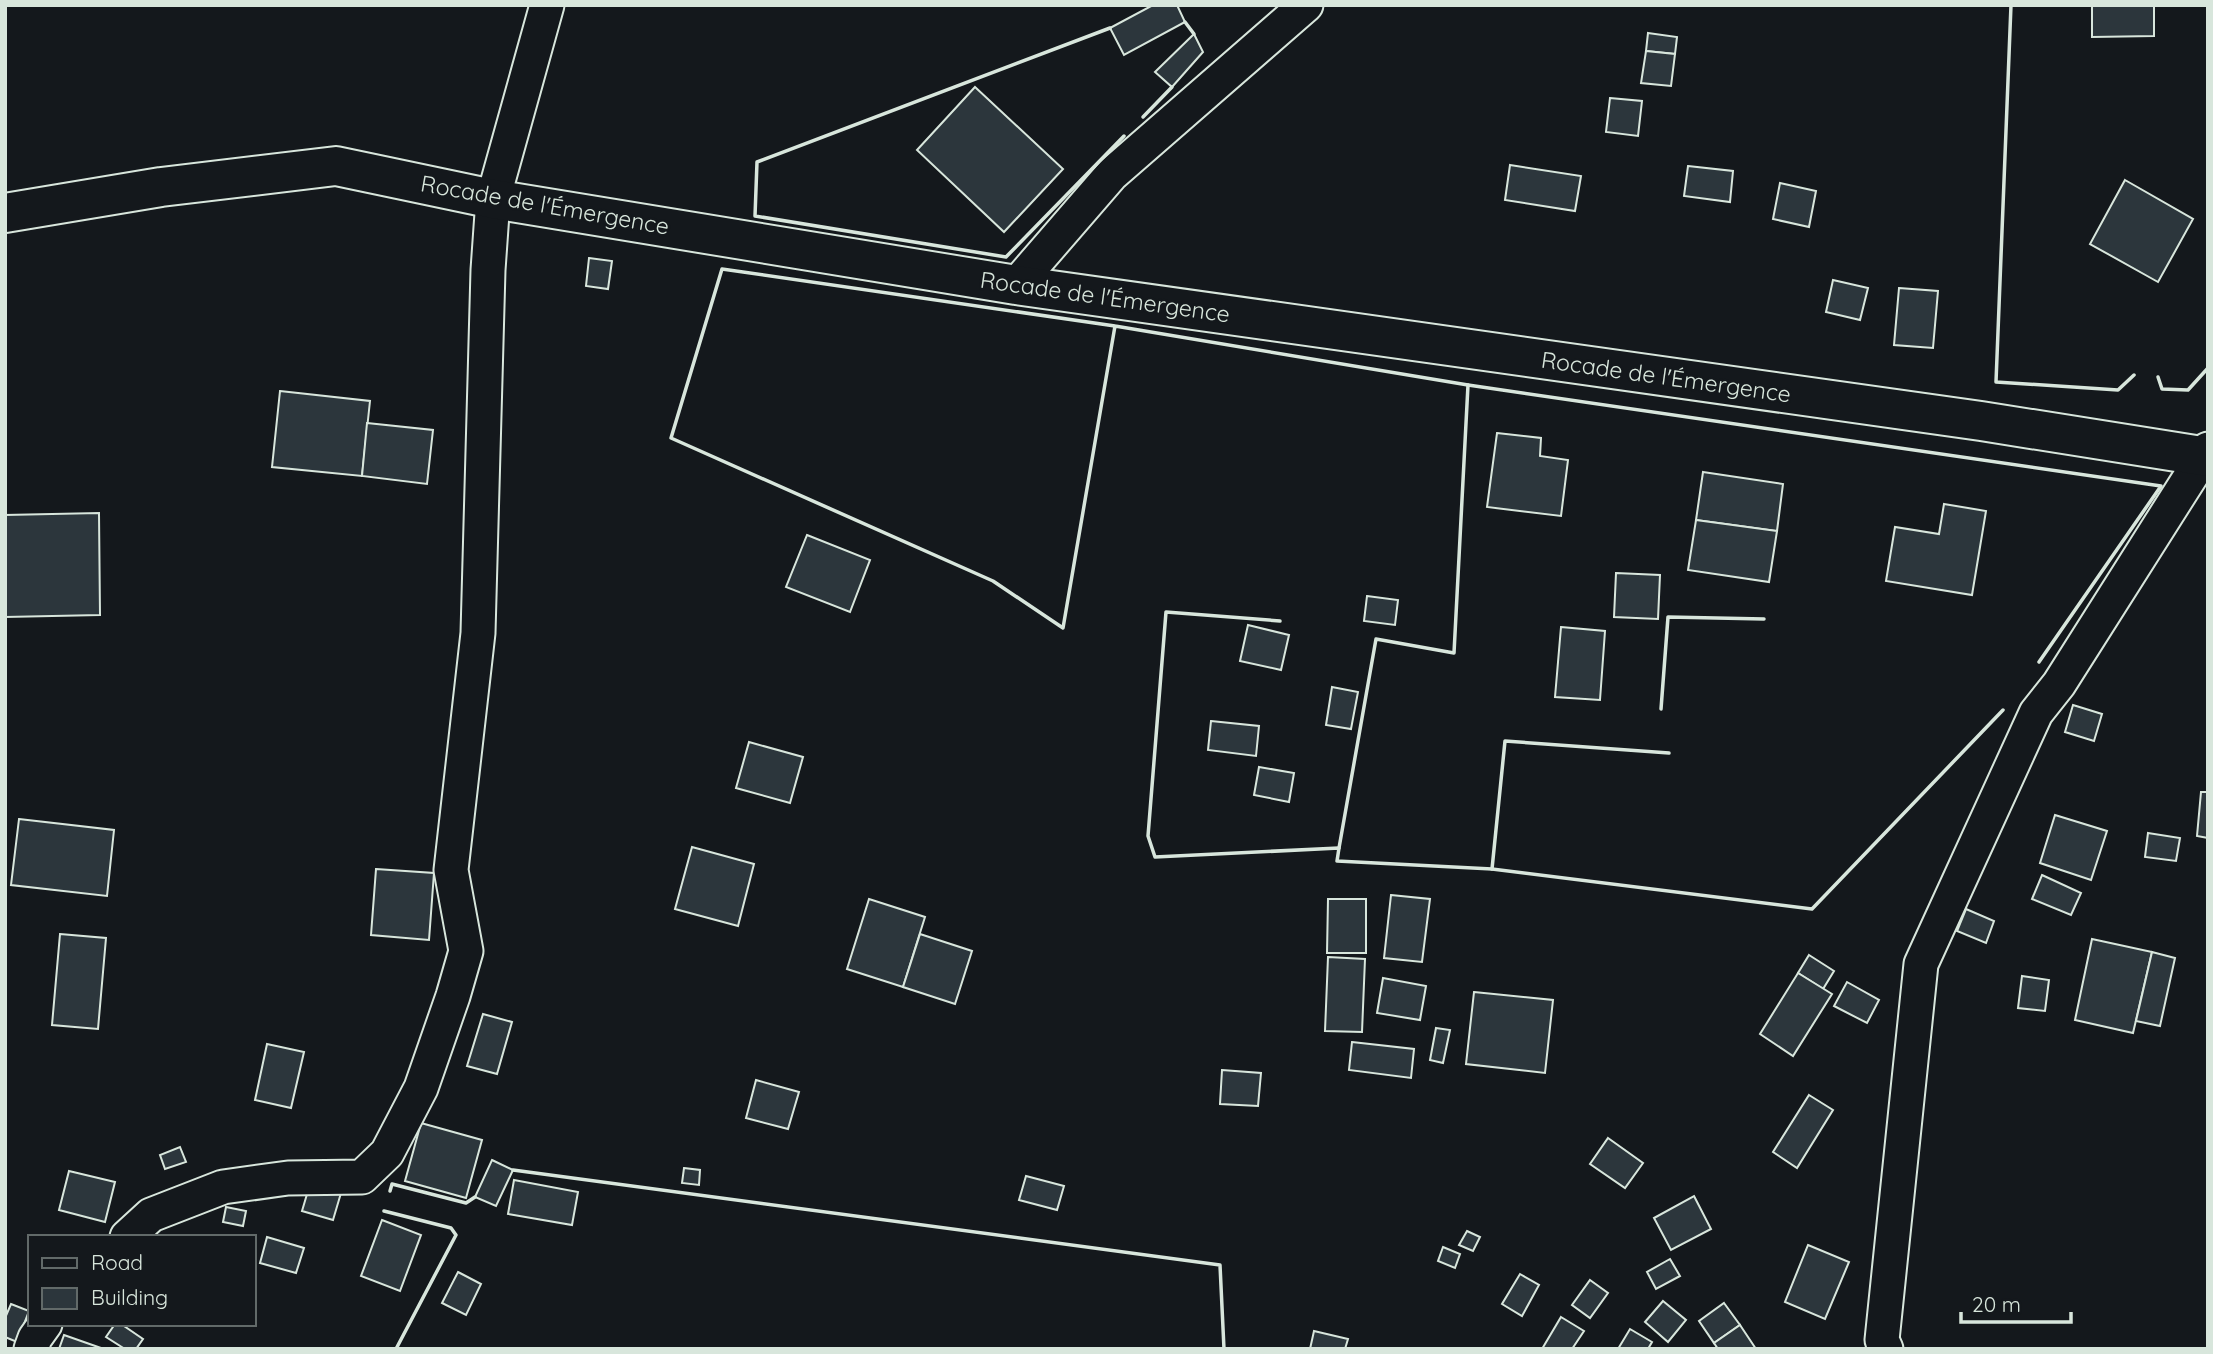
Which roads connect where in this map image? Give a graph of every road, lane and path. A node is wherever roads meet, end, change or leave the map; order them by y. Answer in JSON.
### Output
{"nodes":[{"id":1,"x":547,"y":5,"type":"edge"},
{"id":2,"x":1306,"y":5,"type":"edge"},
{"id":3,"x":494,"y":199,"type":"junction"},
{"id":4,"x":5,"y":213,"type":"edge"},
{"id":5,"x":1016,"y":285,"type":"junction"},
{"id":6,"x":2206,"y":454,"type":"edge"},
{"id":7,"x":129,"y":1235,"type":"edge"},
{"id":8,"x":44,"y":1326,"type":"edge"},
{"id":9,"x":31,"y":1349,"type":"edge"},
{"id":10,"x":1886,"y":1349,"type":"edge"}],
"edges":[{"from":1,"to":3,"type":"street"},
{"from":2,"to":5,"type":"street"},
{"from":3,"to":4,"type":"street","name":"Rocade de l'Émergence"},
{"from":3,"to":5,"type":"street","name":"Rocade de l'Émergence"},
{"from":3,"to":7,"type":"street"},
{"from":5,"to":6,"type":"street","name":"Rocade de l'Émergence"},
{"from":6,"to":10,"type":"street"},
{"from":8,"to":9,"type":"street"}]}
